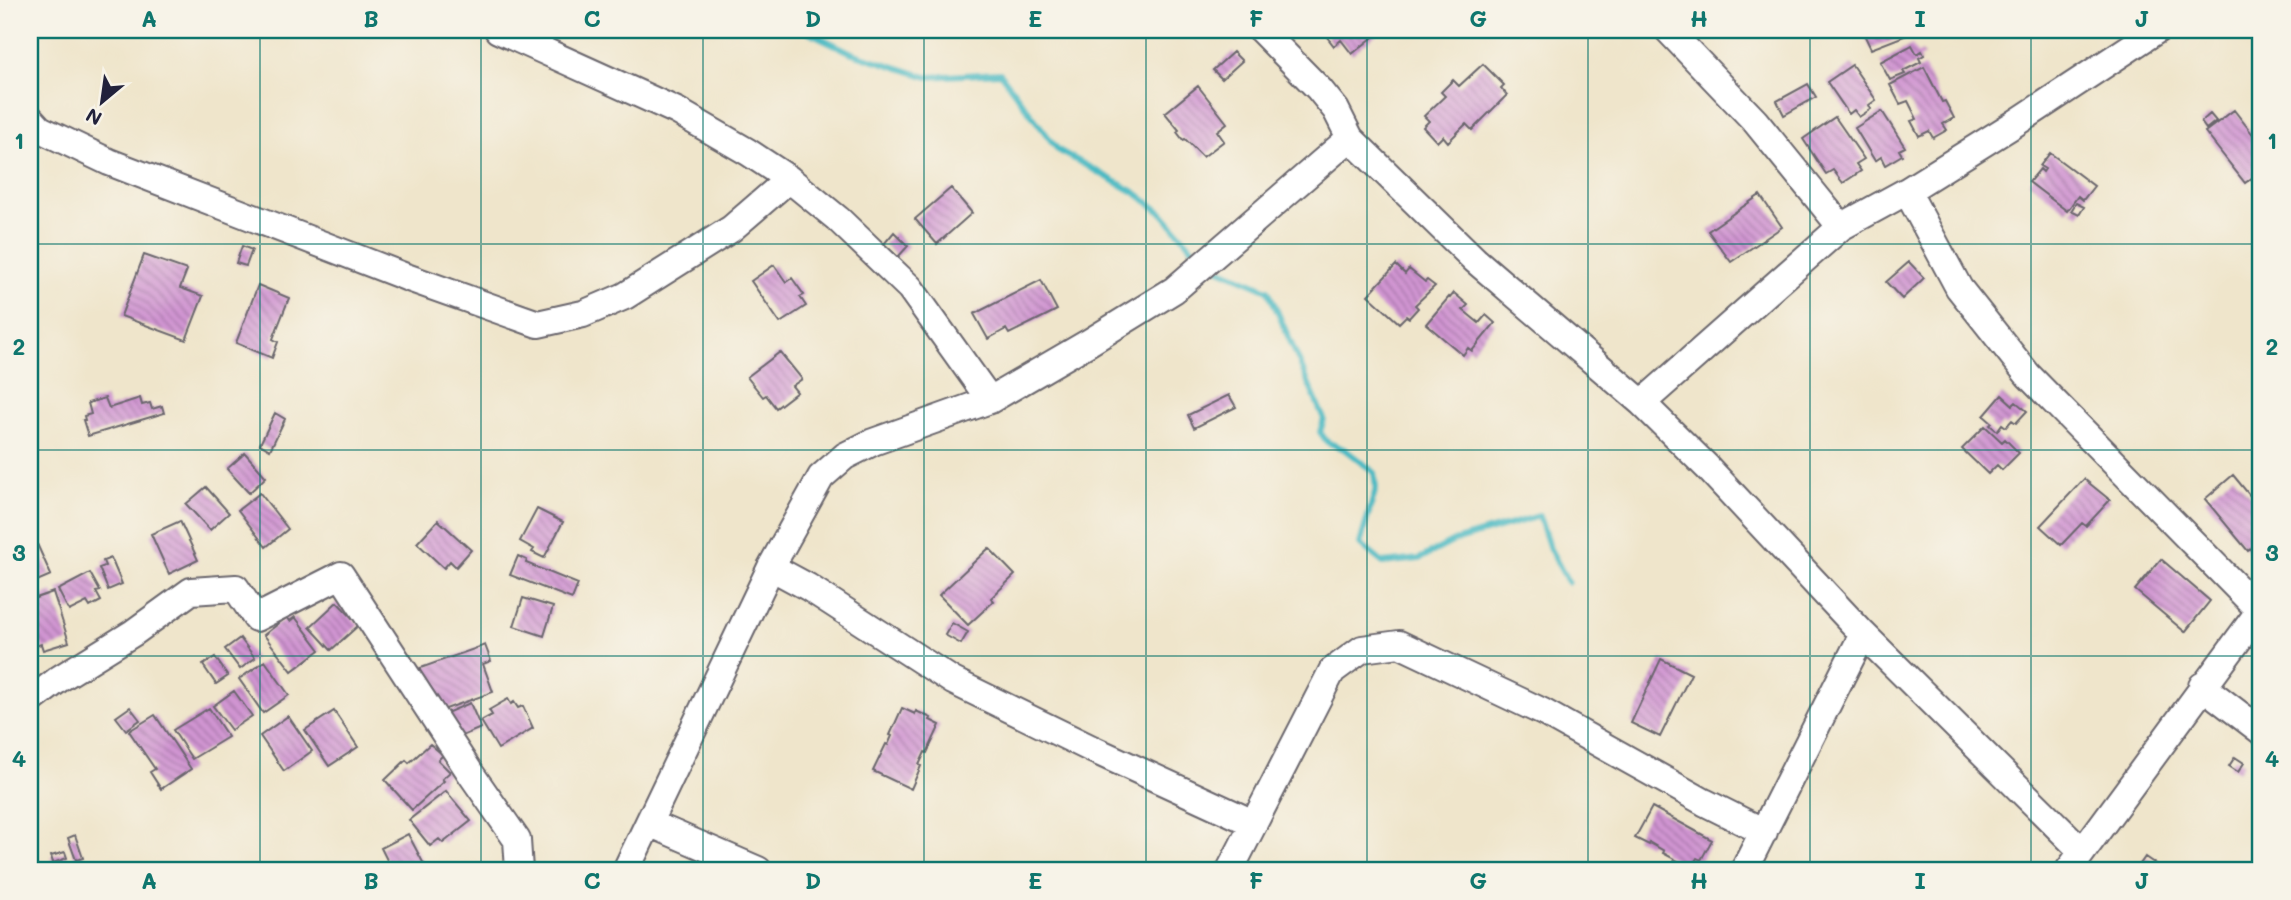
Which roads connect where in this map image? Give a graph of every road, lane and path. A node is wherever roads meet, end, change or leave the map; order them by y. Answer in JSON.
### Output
{"nodes":[{"id":1,"x":498,"y":30,"type":"edge"},
{"id":2,"x":1261,"y":30,"type":"edge"},
{"id":3,"x":1668,"y":30,"type":"edge"},
{"id":4,"x":2157,"y":30,"type":"edge"},
{"id":5,"x":30,"y":118,"type":"edge"},
{"id":6,"x":1350,"y":138,"type":"junction"},
{"id":7,"x":789,"y":179,"type":"junction"},
{"id":8,"x":1907,"y":191,"type":"junction"},
{"id":9,"x":1841,"y":227,"type":"junction"},
{"id":10,"x":990,"y":400,"type":"junction"},
{"id":11,"x":1642,"y":404,"type":"junction"},
{"id":12,"x":771,"y":567,"type":"junction"},
{"id":13,"x":2260,"y":610,"type":"edge"},
{"id":14,"x":1863,"y":634,"type":"junction"},
{"id":15,"x":2202,"y":686,"type":"junction"},
{"id":16,"x":30,"y":701,"type":"edge"},
{"id":17,"x":2261,"y":731,"type":"edge"},
{"id":18,"x":649,"y":823,"type":"junction"},
{"id":19,"x":1253,"y":823,"type":"junction"},
{"id":20,"x":1764,"y":832,"type":"junction"},
{"id":21,"x":2075,"y":861,"type":"edge"},
{"id":22,"x":519,"y":870,"type":"edge"},
{"id":23,"x":626,"y":870,"type":"edge"},
{"id":24,"x":758,"y":870,"type":"edge"},
{"id":25,"x":1230,"y":870,"type":"edge"},
{"id":26,"x":1744,"y":870,"type":"edge"}],
"edges":[{"from":1,"to":7,"type":"street"},
{"from":2,"to":6,"type":"street"},
{"from":3,"to":9,"type":"street"},
{"from":4,"to":8,"type":"street"},
{"from":5,"to":7,"type":"street"},
{"from":6,"to":10,"type":"street"},
{"from":6,"to":11,"type":"street"},
{"from":7,"to":10,"type":"street"},
{"from":8,"to":9,"type":"street"},
{"from":8,"to":13,"type":"street"},
{"from":9,"to":11,"type":"street"},
{"from":10,"to":12,"type":"street"},
{"from":11,"to":14,"type":"street"},
{"from":12,"to":18,"type":"street"},
{"from":12,"to":19,"type":"street"},
{"from":13,"to":15,"type":"street"},
{"from":14,"to":20,"type":"street"},
{"from":14,"to":21,"type":"street"},
{"from":15,"to":17,"type":"street"},
{"from":15,"to":21,"type":"street"},
{"from":16,"to":22,"type":"street"},
{"from":18,"to":23,"type":"street"},
{"from":18,"to":24,"type":"street"},
{"from":19,"to":20,"type":"street"},
{"from":19,"to":25,"type":"street"},
{"from":20,"to":26,"type":"street"}]}
